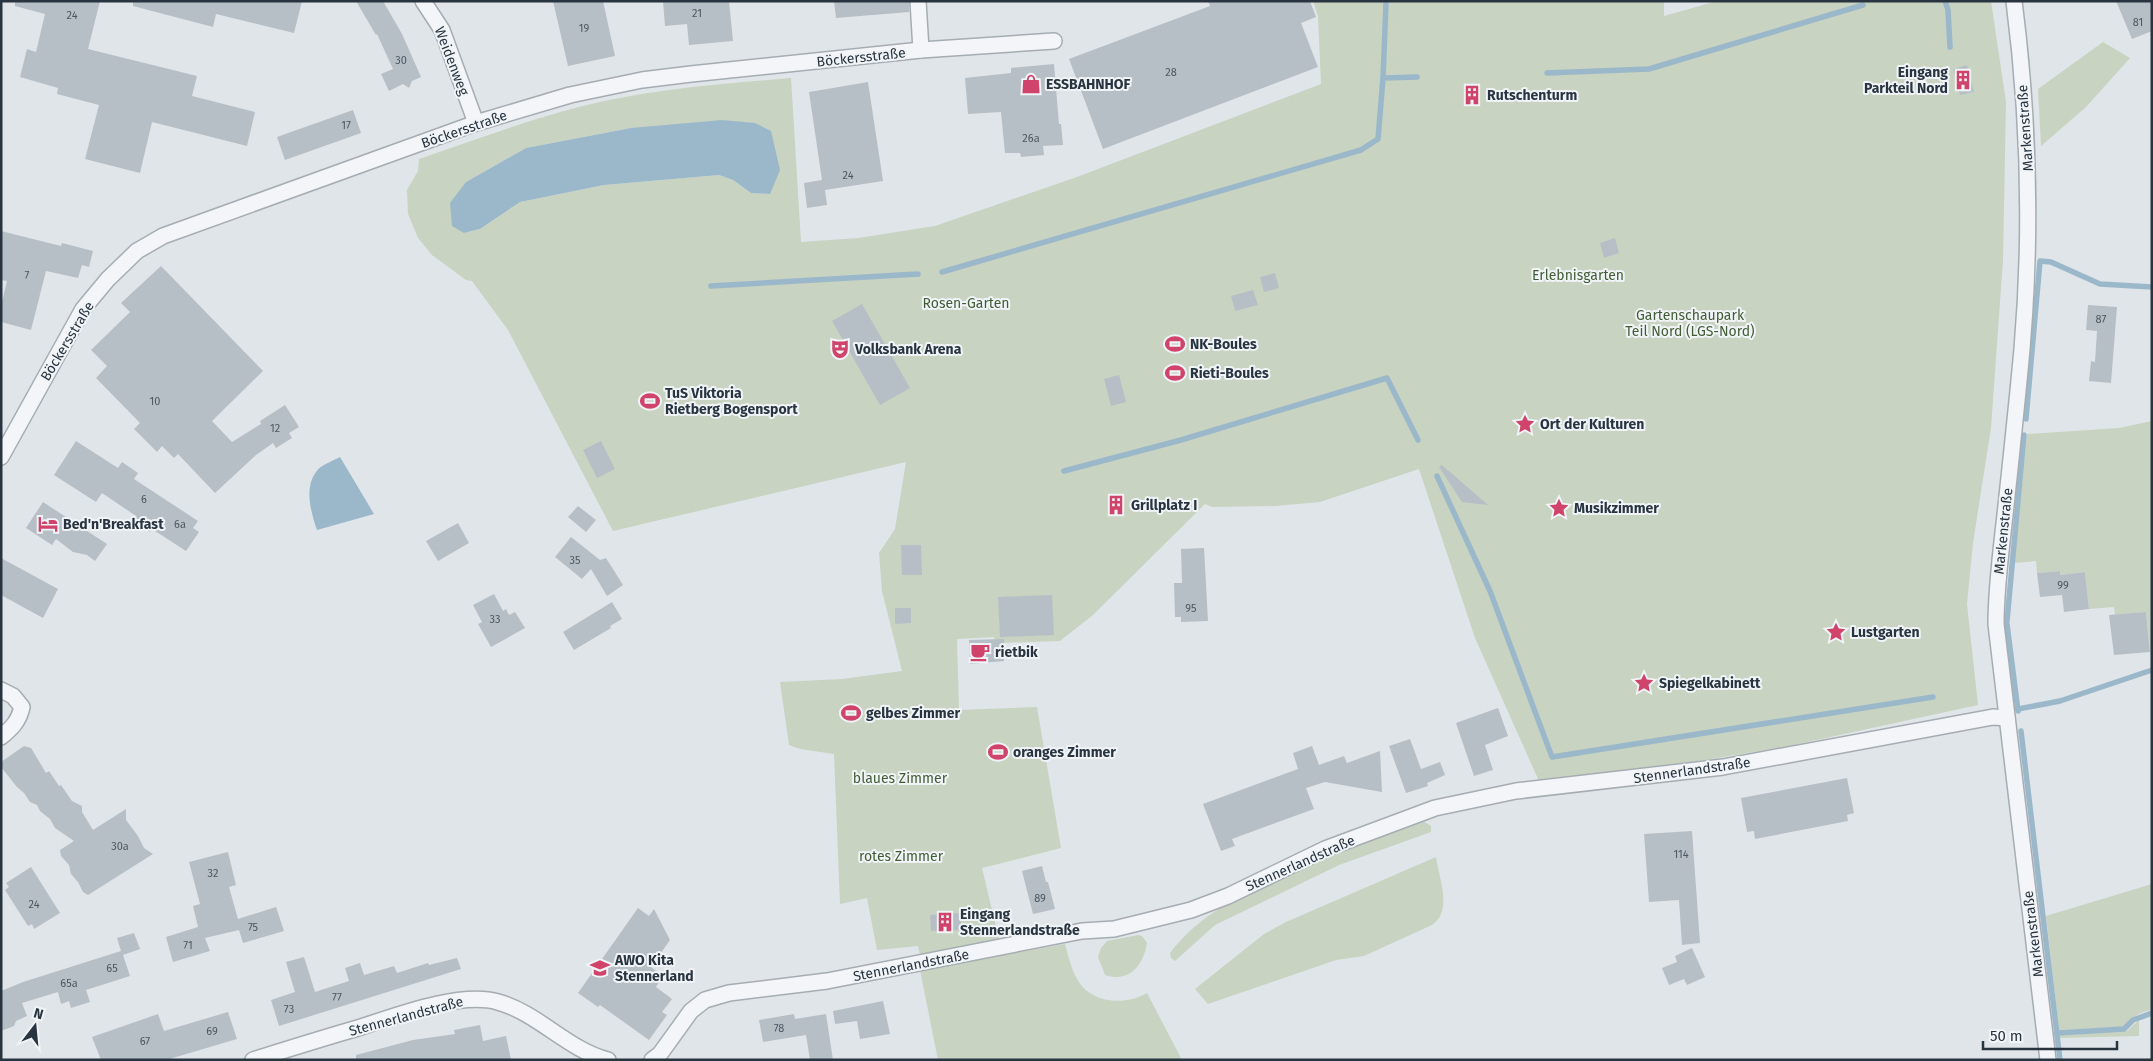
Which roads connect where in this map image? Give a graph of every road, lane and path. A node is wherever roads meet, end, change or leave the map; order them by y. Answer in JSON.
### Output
{"nodes":[{"id":1,"x":423,"y":1,"type":"edge"},
{"id":2,"x":918,"y":1,"type":"edge"},
{"id":3,"x":2014,"y":1,"type":"edge"},
{"id":4,"x":1054,"y":41,"type":"dead end"},
{"id":5,"x":921,"y":50,"type":"junction"},
{"id":6,"x":476,"y":123,"type":"junction"},
{"id":7,"x":1,"y":457,"type":"edge"},
{"id":8,"x":1,"y":690,"type":"edge"},
{"id":9,"x":2007,"y":718,"type":"junction"},
{"id":10,"x":1,"y":737,"type":"edge"},
{"id":11,"x":603,"y":1059,"type":"edge"},
{"id":12,"x":253,"y":1060,"type":"edge"},
{"id":13,"x":652,"y":1060,"type":"edge"},
{"id":14,"x":2048,"y":1060,"type":"edge"}],
"edges":[{"from":1,"to":6,"type":"street","name":"Weidenweg"},
{"from":2,"to":5,"type":"street"},
{"from":3,"to":9,"type":"street","name":"Markenstraße"},
{"from":4,"to":5,"type":"street","name":"Böckersstraße"},
{"from":5,"to":6,"type":"street","name":"Böckersstraße"},
{"from":6,"to":7,"type":"street","name":"Böckersstraße"},
{"from":8,"to":10,"type":"street"},
{"from":9,"to":13,"type":"street","name":"Stennerlandstraße"},
{"from":9,"to":14,"type":"street","name":"Markenstraße"},
{"from":11,"to":12,"type":"street","name":"Stennerlandstraße"}]}
